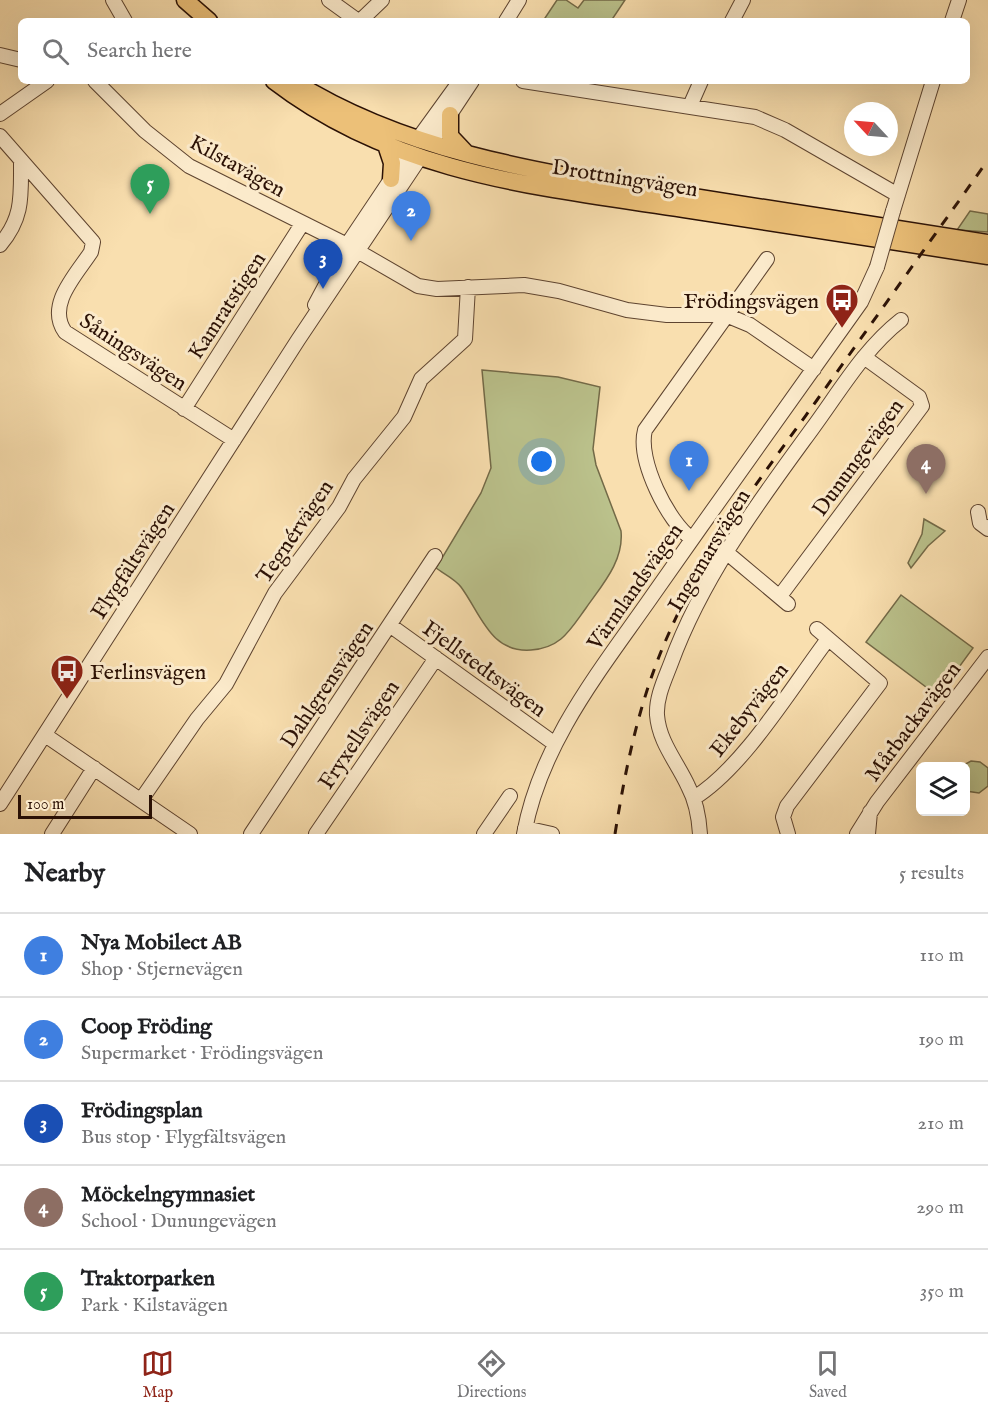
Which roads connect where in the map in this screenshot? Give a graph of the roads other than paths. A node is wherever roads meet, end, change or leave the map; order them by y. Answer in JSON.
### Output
{"nodes":[{"id":1,"x":113,"y":0,"type":"edge"},
{"id":2,"x":185,"y":0,"type":"edge"},
{"id":3,"x":329,"y":0,"type":"edge"},
{"id":4,"x":382,"y":0,"type":"edge"},
{"id":5,"x":519,"y":0,"type":"edge"},
{"id":6,"x":743,"y":0,"type":"edge"},
{"id":7,"x":953,"y":2,"type":"edge"},
{"id":8,"x":123,"y":18,"type":"edge"},
{"id":9,"x":205,"y":18,"type":"edge"},
{"id":10,"x":355,"y":18,"type":"edge"},
{"id":11,"x":362,"y":18,"type":"edge"},
{"id":12,"x":508,"y":18,"type":"edge"},
{"id":13,"x":733,"y":18,"type":"edge"},
{"id":14,"x":952,"y":18,"type":"edge"},
{"id":15,"x":0,"y":55,"type":"edge"},
{"id":16,"x":18,"y":59,"type":"edge"},
{"id":17,"x":41,"y":84,"type":"edge"},
{"id":18,"x":98,"y":84,"type":"edge"},
{"id":19,"x":278,"y":84,"type":"edge"},
{"id":20,"x":298,"y":84,"type":"edge"},
{"id":21,"x":458,"y":84,"type":"edge"},
{"id":22,"x":470,"y":84,"type":"edge"},
{"id":23,"x":543,"y":84,"type":"edge"},
{"id":24,"x":700,"y":84,"type":"edge"},
{"id":25,"x":932,"y":84,"type":"edge"},
{"id":26,"x":690,"y":106,"type":"junction"},
{"id":27,"x":0,"y":114,"type":"edge"},
{"id":28,"x":450,"y":115,"type":"junction"},
{"id":29,"x":0,"y":136,"type":"edge"},
{"id":30,"x":425,"y":141,"type":"junction"},
{"id":31,"x":386,"y":145,"type":"junction"},
{"id":32,"x":466,"y":153,"type":"junction"},
{"id":33,"x":414,"y":156,"type":"junction"},
{"id":34,"x":21,"y":163,"type":"junction"},
{"id":35,"x":390,"y":179,"type":"junction"},
{"id":36,"x":898,"y":195,"type":"junction"},
{"id":37,"x":302,"y":224,"type":"junction"},
{"id":38,"x":988,"y":243,"type":"edge"},
{"id":39,"x":0,"y":245,"type":"edge"},
{"id":40,"x":353,"y":249,"type":"junction"},
{"id":41,"x":988,"y":256,"type":"edge"},
{"id":42,"x":766,"y":260,"type":"dead end"},
{"id":43,"x":468,"y":287,"type":"junction"},
{"id":44,"x":726,"y":315,"type":"junction"},
{"id":45,"x":901,"y":320,"type":"dead end"},
{"id":46,"x":864,"y":357,"type":"junction"},
{"id":47,"x":814,"y":369,"type":"junction"},
{"id":48,"x":184,"y":409,"type":"junction"},
{"id":49,"x":234,"y":440,"type":"junction"},
{"id":50,"x":978,"y":512,"type":"dead end"},
{"id":51,"x":988,"y":529,"type":"edge"},
{"id":52,"x":692,"y":539,"type":"junction"},
{"id":53,"x":726,"y":552,"type":"junction"},
{"id":54,"x":435,"y":556,"type":"dead end"},
{"id":55,"x":391,"y":626,"type":"junction"},
{"id":56,"x":816,"y":629,"type":"dead end"},
{"id":57,"x":828,"y":639,"type":"junction"},
{"id":58,"x":988,"y":657,"type":"edge"},
{"id":59,"x":436,"y":658,"type":"junction"},
{"id":60,"x":45,"y":735,"type":"junction"},
{"id":61,"x":555,"y":744,"type":"junction"},
{"id":62,"x":94,"y":768,"type":"junction"},
{"id":63,"x":510,"y":796,"type":"dead end"},
{"id":64,"x":694,"y":798,"type":"junction"},
{"id":65,"x":141,"y":800,"type":"junction"},
{"id":66,"x":0,"y":804,"type":"edge"},
{"id":67,"x":870,"y":812,"type":"junction"},
{"id":68,"x":524,"y":831,"type":"edge"},
{"id":69,"x":51,"y":834,"type":"edge"},
{"id":70,"x":188,"y":834,"type":"edge"},
{"id":71,"x":251,"y":834,"type":"edge"},
{"id":72,"x":316,"y":834,"type":"edge"},
{"id":73,"x":484,"y":834,"type":"edge"},
{"id":74,"x":552,"y":834,"type":"edge"},
{"id":75,"x":700,"y":834,"type":"edge"},
{"id":76,"x":788,"y":834,"type":"edge"},
{"id":77,"x":856,"y":834,"type":"edge"},
{"id":78,"x":868,"y":834,"type":"edge"}],
"edges":[{"from":1,"to":8,"type":"street"},
{"from":2,"to":9,"type":"main road"},
{"from":3,"to":10,"type":"street"},
{"from":4,"to":11,"type":"street"},
{"from":5,"to":12,"type":"street"},
{"from":6,"to":13,"type":"street"},
{"from":7,"to":14,"type":"street"},
{"from":15,"to":16,"type":"street"},
{"from":17,"to":27,"type":"street"},
{"from":18,"to":37,"type":"street","name":"Kilstavägen"},
{"from":19,"to":31,"type":"main road","name":"Drottningvägen"},
{"from":20,"to":30,"type":"main road","name":"Drottningvägen"},
{"from":21,"to":30,"type":"street"},
{"from":22,"to":28,"type":"street"},
{"from":23,"to":26,"type":"street"},
{"from":24,"to":26,"type":"street"},
{"from":25,"to":36,"type":"street","name":"Värmlandsvägen"},
{"from":26,"to":36,"type":"street"},
{"from":28,"to":30,"type":"street"},
{"from":28,"to":32,"type":"main road"},
{"from":29,"to":34,"type":"street","name":"Såningsvägen"},
{"from":30,"to":32,"type":"main road","name":"Drottningvägen"},
{"from":30,"to":33,"type":"main road"},
{"from":31,"to":33,"type":"main road","name":"Drottningvägen"},
{"from":31,"to":35,"type":"main road"},
{"from":32,"to":38,"type":"main road","name":"Drottningvägen"},
{"from":33,"to":35,"type":"street","name":"Flygfältsvägen"},
{"from":33,"to":40,"type":"street","name":"Flygfältsvägen"},
{"from":33,"to":41,"type":"main road","name":"Drottningvägen"},
{"from":34,"to":39,"type":"street"},
{"from":34,"to":48,"type":"street","name":"Såningsvägen"},
{"from":35,"to":40,"type":"street","name":"Flygfältsvägen"},
{"from":36,"to":47,"type":"street","name":"Värmlandsvägen","bridge":true},
{"from":37,"to":40,"type":"street","name":"Kilstavägen"},
{"from":37,"to":48,"type":"street","name":"Kamratstigen"},
{"from":40,"to":43,"type":"street"},
{"from":40,"to":49,"type":"street","name":"Flygfältsvägen"},
{"from":42,"to":44,"type":"street"},
{"from":43,"to":44,"type":"street"},
{"from":43,"to":65,"type":"street","name":"Tegnérvägen"},
{"from":44,"to":47,"type":"street"},
{"from":44,"to":52,"type":"street"},
{"from":45,"to":46,"type":"street","name":"Ingemarsvägen"},
{"from":46,"to":53,"type":"street","name":"Ingemarsvägen"},
{"from":46,"to":53,"type":"street","name":"Dunungevägen"},
{"from":47,"to":52,"type":"street","name":"Värmlandsvägen"},
{"from":48,"to":49,"type":"street","name":"Såningsvägen"},
{"from":49,"to":60,"type":"street","name":"Flygfältsvägen"},
{"from":50,"to":51,"type":"street"},
{"from":52,"to":61,"type":"street","name":"Värmlandsvägen"},
{"from":53,"to":64,"type":"street","name":"Ingemarsvägen"},
{"from":54,"to":55,"type":"street","name":"Dahlgrensvägen"},
{"from":55,"to":59,"type":"street","name":"Fjellstedtsvägen"},
{"from":55,"to":71,"type":"street","name":"Dahlgrensvägen"},
{"from":56,"to":57,"type":"street"},
{"from":57,"to":64,"type":"street","name":"Ekebyvägen"},
{"from":57,"to":76,"type":"street"},
{"from":58,"to":67,"type":"street","name":"Mårbackavägen"},
{"from":59,"to":61,"type":"street","name":"Fjellstedtsvägen"},
{"from":59,"to":72,"type":"street","name":"Fryxellsvägen"},
{"from":60,"to":62,"type":"street"},
{"from":60,"to":66,"type":"street","name":"Flygfältsvägen"},
{"from":61,"to":68,"type":"street","name":"Värmlandsvägen"},
{"from":62,"to":65,"type":"street"},
{"from":62,"to":69,"type":"street"},
{"from":63,"to":73,"type":"street"},
{"from":64,"to":75,"type":"street","name":"Ingemarsvägen"},
{"from":65,"to":70,"type":"street"},
{"from":67,"to":77,"type":"street","name":"Mårbackavägen"},
{"from":67,"to":78,"type":"street","name":"Mårbackavägen"},
{"from":68,"to":74,"type":"street"}]}
